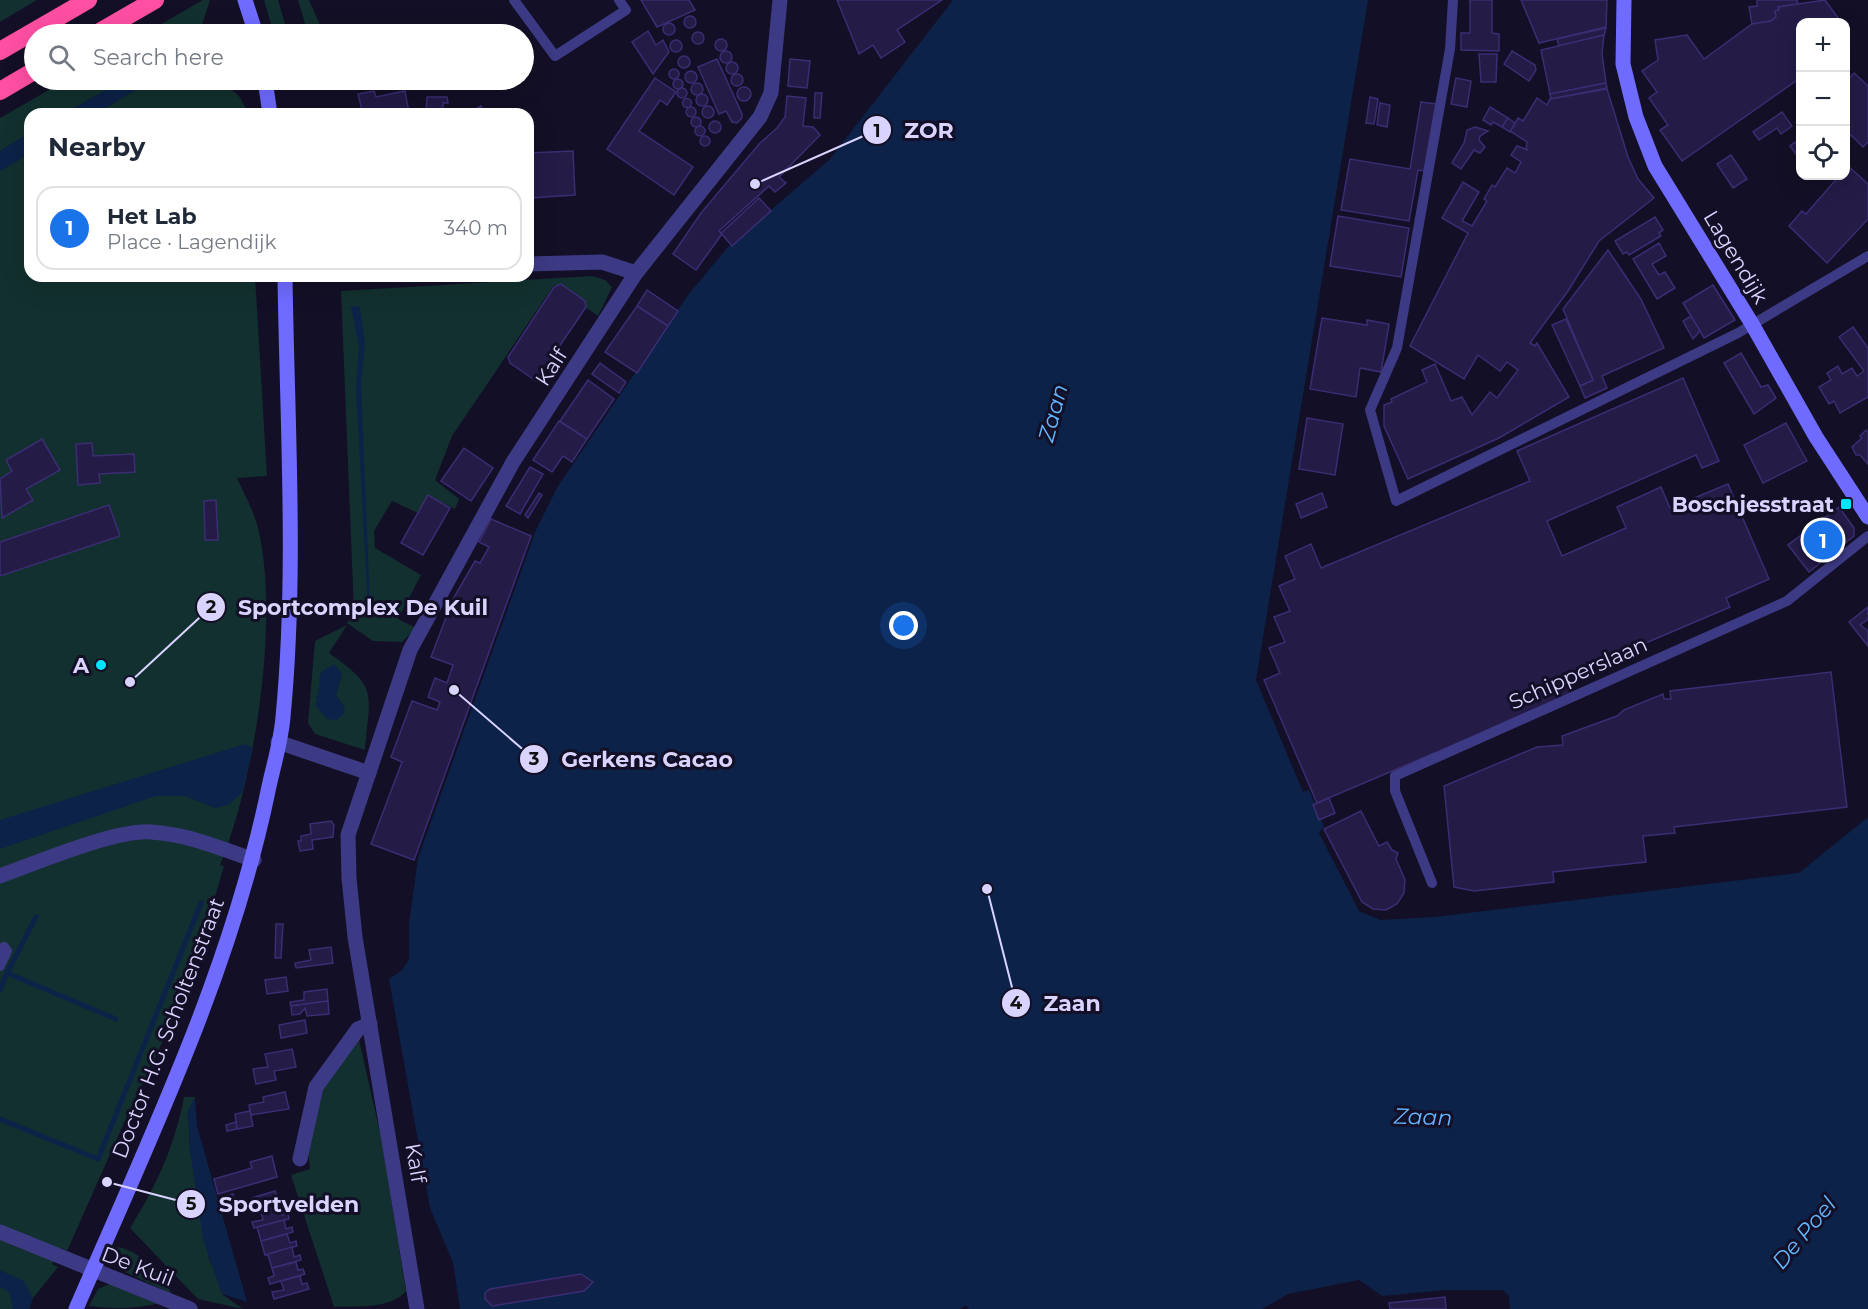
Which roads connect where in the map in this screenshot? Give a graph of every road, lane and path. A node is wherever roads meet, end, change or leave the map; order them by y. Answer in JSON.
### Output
{"nodes":[{"id":1,"x":88,"y":0,"type":"edge"},
{"id":2,"x":155,"y":0,"type":"edge"},
{"id":3,"x":245,"y":0,"type":"edge"},
{"id":4,"x":514,"y":0,"type":"edge"},
{"id":5,"x":620,"y":0,"type":"edge"},
{"id":6,"x":780,"y":0,"type":"edge"},
{"id":7,"x":1453,"y":0,"type":"edge"},
{"id":8,"x":1624,"y":0,"type":"edge"},
{"id":9,"x":47,"y":24,"type":"edge"},
{"id":10,"x":113,"y":24,"type":"edge"},
{"id":11,"x":253,"y":24,"type":"edge"},
{"id":12,"x":532,"y":24,"type":"edge"},
{"id":13,"x":534,"y":27,"type":"edge"},
{"id":14,"x":24,"y":37,"type":"edge"},
{"id":15,"x":0,"y":51,"type":"edge"},
{"id":16,"x":24,"y":77,"type":"edge"},
{"id":17,"x":266,"y":90,"type":"edge"},
{"id":18,"x":0,"y":91,"type":"edge"},
{"id":19,"x":269,"y":108,"type":"edge"},
{"id":20,"x":1868,"y":256,"type":"edge"},
{"id":21,"x":534,"y":264,"type":"edge"},
{"id":22,"x":636,"y":273,"type":"junction"},
{"id":23,"x":285,"y":282,"type":"edge"},
{"id":24,"x":1752,"y":324,"type":"junction"},
{"id":25,"x":1867,"y":514,"type":"edge"},
{"id":26,"x":1868,"y":536,"type":"edge"},
{"id":27,"x":278,"y":742,"type":"junction"},
{"id":28,"x":369,"y":773,"type":"junction"},
{"id":29,"x":254,"y":860,"type":"junction"},
{"id":30,"x":0,"y":876,"type":"edge"},
{"id":31,"x":1432,"y":883,"type":"dead end"},
{"id":32,"x":0,"y":949,"type":"edge"},
{"id":33,"x":0,"y":966,"type":"edge"},
{"id":34,"x":370,"y":1024,"type":"junction"},
{"id":35,"x":300,"y":1159,"type":"dead end"},
{"id":36,"x":0,"y":1232,"type":"edge"},
{"id":37,"x":93,"y":1271,"type":"junction"},
{"id":38,"x":76,"y":1309,"type":"edge"},
{"id":39,"x":190,"y":1309,"type":"edge"},
{"id":40,"x":417,"y":1309,"type":"edge"}],
"edges":[{"from":1,"to":9,"type":"highway"},
{"from":2,"to":10,"type":"highway"},
{"from":3,"to":11,"type":"main road"},
{"from":4,"to":12,"type":"lane"},
{"from":5,"to":13,"type":"lane"},
{"from":6,"to":22,"type":"street","name":"Kalf"},
{"from":7,"to":24,"type":"lane"},
{"from":8,"to":24,"type":"main road","name":"Lagendijk"},
{"from":14,"to":15,"type":"highway"},
{"from":16,"to":18,"type":"highway"},
{"from":17,"to":19,"type":"main road"},
{"from":20,"to":24,"type":"lane"},
{"from":21,"to":22,"type":"street"},
{"from":22,"to":28,"type":"street","name":"Kalf"},
{"from":23,"to":27,"type":"main road","name":"Doctor H.G. Scholtenstraat"},
{"from":24,"to":25,"type":"main road","name":"Lagendijk"},
{"from":26,"to":31,"type":"lane","name":"Schipperslaan"},
{"from":27,"to":28,"type":"street"},
{"from":27,"to":29,"type":"main road","name":"Doctor H.G. Scholtenstraat"},
{"from":28,"to":34,"type":"street","name":"Kalf"},
{"from":29,"to":30,"type":"street"},
{"from":29,"to":37,"type":"main road","name":"Doctor H.G. Scholtenstraat"},
{"from":32,"to":33,"type":"lane"},
{"from":34,"to":35,"type":"street"},
{"from":34,"to":40,"type":"street","name":"Kalf"},
{"from":36,"to":37,"type":"street","name":"De Kuil"},
{"from":37,"to":38,"type":"main road","name":"Doctor H.G. Scholtenstraat"},
{"from":37,"to":39,"type":"street","name":"De Kuil"}]}
